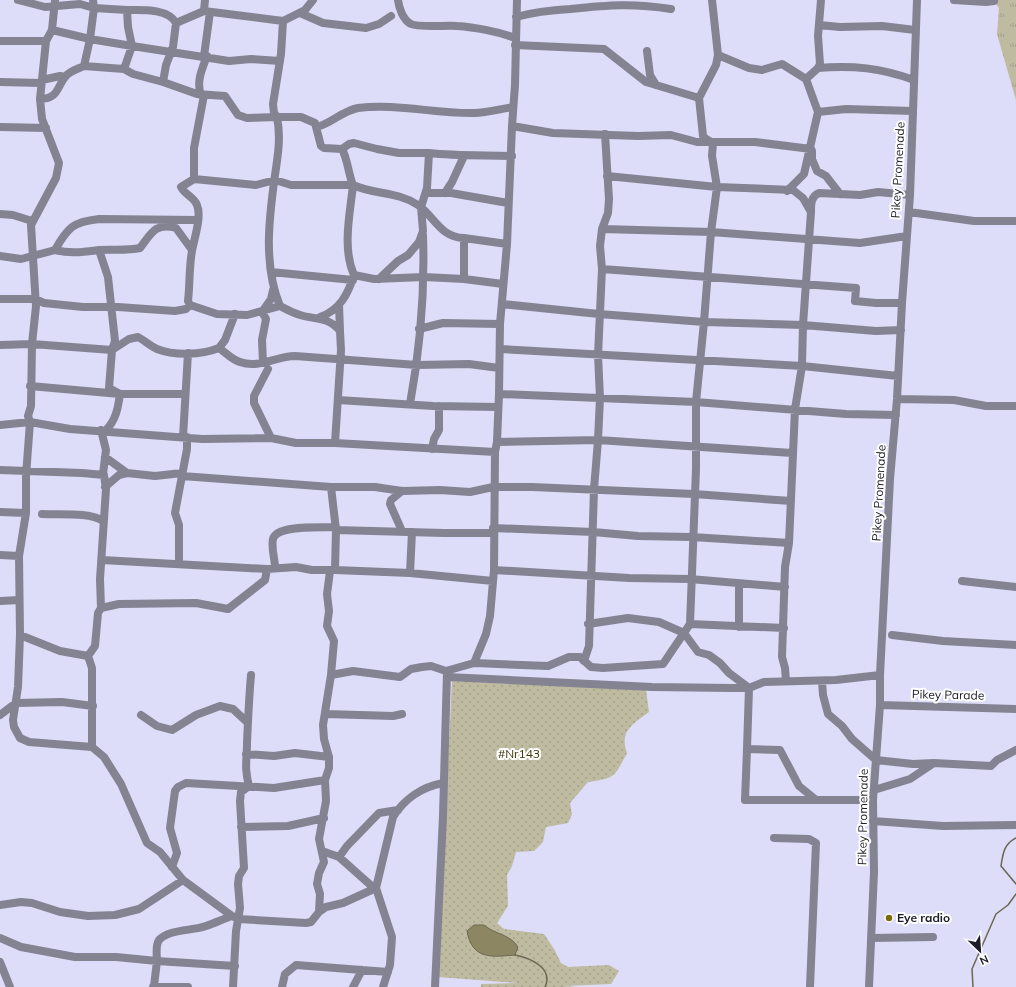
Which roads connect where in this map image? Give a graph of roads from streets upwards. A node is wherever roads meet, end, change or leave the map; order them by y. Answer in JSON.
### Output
{"nodes":[{"id":1,"x":18,"y":0,"type":"edge"},
{"id":2,"x":205,"y":0,"type":"edge"},
{"id":3,"x":313,"y":0,"type":"edge"},
{"id":4,"x":398,"y":0,"type":"edge"},
{"id":5,"x":517,"y":0,"type":"edge"},
{"id":6,"x":712,"y":0,"type":"edge"},
{"id":7,"x":821,"y":0,"type":"edge"},
{"id":8,"x":917,"y":0,"type":"edge"},
{"id":9,"x":954,"y":0,"type":"edge"},
{"id":10,"x":994,"y":1,"type":"edge"},
{"id":11,"x":80,"y":2,"type":"edge"},
{"id":12,"x":56,"y":3,"type":"edge"},
{"id":13,"x":93,"y":4,"type":"edge"},
{"id":14,"x":672,"y":9,"type":"dead end"},
{"id":15,"x":127,"y":10,"type":"junction"},
{"id":16,"x":207,"y":11,"type":"junction"},
{"id":17,"x":300,"y":13,"type":"junction"},
{"id":18,"x":391,"y":16,"type":"dead end"},
{"id":19,"x":516,"y":17,"type":"junction"},
{"id":20,"x":283,"y":21,"type":"junction"},
{"id":21,"x":176,"y":23,"type":"junction"},
{"id":22,"x":819,"y":25,"type":"junction"},
{"id":23,"x":52,"y":30,"type":"junction"},
{"id":24,"x":915,"y":30,"type":"junction"},
{"id":25,"x":90,"y":39,"type":"junction"},
{"id":26,"x":0,"y":41,"type":"edge"},
{"id":27,"x":46,"y":41,"type":"junction"},
{"id":28,"x":515,"y":41,"type":"junction"},
{"id":29,"x":132,"y":46,"type":"junction"},
{"id":30,"x":172,"y":51,"type":"junction"},
{"id":31,"x":647,"y":51,"type":"dead end"},
{"id":32,"x":205,"y":56,"type":"junction"},
{"id":33,"x":718,"y":56,"type":"junction"},
{"id":34,"x":280,"y":61,"type":"junction"},
{"id":35,"x":84,"y":66,"type":"junction"},
{"id":36,"x":818,"y":68,"type":"junction"},
{"id":37,"x":124,"y":69,"type":"junction"},
{"id":38,"x":64,"y":77,"type":"junction"},
{"id":39,"x":806,"y":79,"type":"junction"},
{"id":40,"x":914,"y":80,"type":"junction"},
{"id":41,"x":0,"y":82,"type":"edge"},
{"id":42,"x":41,"y":82,"type":"junction"},
{"id":43,"x":163,"y":82,"type":"junction"},
{"id":44,"x":657,"y":86,"type":"junction"},
{"id":45,"x":202,"y":95,"type":"junction"},
{"id":46,"x":699,"y":98,"type":"junction"},
{"id":47,"x":40,"y":100,"type":"junction"},
{"id":48,"x":513,"y":107,"type":"junction"},
{"id":49,"x":913,"y":111,"type":"junction"},
{"id":50,"x":818,"y":112,"type":"junction"},
{"id":51,"x":277,"y":117,"type":"junction"},
{"id":52,"x":512,"y":126,"type":"junction"},
{"id":53,"x":0,"y":127,"type":"edge"},
{"id":54,"x":317,"y":127,"type":"junction"},
{"id":55,"x":46,"y":128,"type":"junction"},
{"id":56,"x":605,"y":134,"type":"junction"},
{"id":57,"x":713,"y":143,"type":"junction"},
{"id":58,"x":811,"y":148,"type":"junction"},
{"id":59,"x":342,"y":149,"type":"junction"},
{"id":60,"x":429,"y":153,"type":"junction"},
{"id":61,"x":464,"y":156,"type":"junction"},
{"id":62,"x":512,"y":156,"type":"junction"},
{"id":63,"x":607,"y":176,"type":"junction"},
{"id":64,"x":194,"y":179,"type":"junction"},
{"id":65,"x":275,"y":180,"type":"junction"},
{"id":66,"x":353,"y":185,"type":"junction"},
{"id":67,"x":717,"y":187,"type":"junction"},
{"id":68,"x":787,"y":191,"type":"junction"},
{"id":69,"x":426,"y":193,"type":"junction"},
{"id":70,"x":445,"y":193,"type":"junction"},
{"id":71,"x":840,"y":194,"type":"junction"},
{"id":72,"x":910,"y":195,"type":"junction"},
{"id":73,"x":508,"y":203,"type":"junction"},
{"id":74,"x":421,"y":207,"type":"junction"},
{"id":75,"x":811,"y":212,"type":"junction"},
{"id":76,"x":909,"y":212,"type":"junction"},
{"id":77,"x":0,"y":214,"type":"edge"},
{"id":78,"x":198,"y":220,"type":"junction"},
{"id":79,"x":32,"y":221,"type":"junction"},
{"id":80,"x":1016,"y":221,"type":"edge"},
{"id":81,"x":602,"y":229,"type":"junction"},
{"id":82,"x":423,"y":230,"type":"junction"},
{"id":83,"x":711,"y":232,"type":"junction"},
{"id":84,"x":906,"y":236,"type":"junction"},
{"id":85,"x":464,"y":238,"type":"junction"},
{"id":86,"x":810,"y":239,"type":"junction"},
{"id":87,"x":507,"y":244,"type":"junction"},
{"id":88,"x":55,"y":250,"type":"junction"},
{"id":89,"x":99,"y":250,"type":"junction"},
{"id":90,"x":192,"y":250,"type":"junction"},
{"id":91,"x":0,"y":256,"type":"edge"},
{"id":92,"x":34,"y":257,"type":"junction"},
{"id":93,"x":602,"y":270,"type":"junction"},
{"id":94,"x":271,"y":272,"type":"junction"},
{"id":95,"x":353,"y":277,"type":"junction"},
{"id":96,"x":424,"y":277,"type":"junction"},
{"id":97,"x":707,"y":278,"type":"junction"},
{"id":98,"x":379,"y":279,"type":"junction"},
{"id":99,"x":464,"y":279,"type":"junction"},
{"id":100,"x":503,"y":284,"type":"junction"},
{"id":101,"x":807,"y":284,"type":"junction"},
{"id":102,"x":273,"y":290,"type":"junction"},
{"id":103,"x":0,"y":299,"type":"edge"},
{"id":104,"x":35,"y":299,"type":"junction"},
{"id":105,"x":902,"y":302,"type":"junction"},
{"id":106,"x":502,"y":304,"type":"junction"},
{"id":107,"x":190,"y":305,"type":"junction"},
{"id":108,"x":339,"y":305,"type":"junction"},
{"id":109,"x":280,"y":306,"type":"junction"},
{"id":110,"x":112,"y":307,"type":"junction"},
{"id":111,"x":262,"y":312,"type":"junction"},
{"id":112,"x":235,"y":314,"type":"junction"},
{"id":113,"x":600,"y":314,"type":"junction"},
{"id":114,"x":320,"y":317,"type":"junction"},
{"id":115,"x":704,"y":322,"type":"junction"},
{"id":116,"x":500,"y":324,"type":"junction"},
{"id":117,"x":803,"y":326,"type":"junction"},
{"id":118,"x":419,"y":329,"type":"junction"},
{"id":119,"x":901,"y":330,"type":"junction"},
{"id":120,"x":340,"y":331,"type":"junction"},
{"id":121,"x":32,"y":344,"type":"junction"},
{"id":122,"x":0,"y":345,"type":"edge"},
{"id":123,"x":218,"y":348,"type":"junction"},
{"id":124,"x":112,"y":350,"type":"junction"},
{"id":125,"x":500,"y":350,"type":"junction"},
{"id":126,"x":188,"y":353,"type":"junction"},
{"id":127,"x":598,"y":355,"type":"junction"},
{"id":128,"x":341,"y":359,"type":"junction"},
{"id":129,"x":700,"y":360,"type":"junction"},
{"id":130,"x":418,"y":365,"type":"junction"},
{"id":131,"x":266,"y":366,"type":"junction"},
{"id":132,"x":802,"y":366,"type":"junction"},
{"id":133,"x":499,"y":368,"type":"junction"},
{"id":134,"x":898,"y":376,"type":"junction"},
{"id":135,"x":30,"y":386,"type":"junction"},
{"id":136,"x":120,"y":394,"type":"junction"},
{"id":137,"x":186,"y":394,"type":"junction"},
{"id":138,"x":499,"y":394,"type":"junction"},
{"id":139,"x":600,"y":398,"type":"junction"},
{"id":140,"x":898,"y":399,"type":"junction"},
{"id":141,"x":338,"y":400,"type":"junction"},
{"id":142,"x":696,"y":402,"type":"junction"},
{"id":143,"x":410,"y":404,"type":"junction"},
{"id":144,"x":439,"y":406,"type":"junction"},
{"id":145,"x":498,"y":406,"type":"junction"},
{"id":146,"x":1016,"y":406,"type":"edge"},
{"id":147,"x":795,"y":409,"type":"junction"},
{"id":148,"x":896,"y":415,"type":"junction"},
{"id":149,"x":30,"y":422,"type":"junction"},
{"id":150,"x":0,"y":425,"type":"edge"},
{"id":151,"x":103,"y":430,"type":"junction"},
{"id":152,"x":185,"y":437,"type":"junction"},
{"id":153,"x":271,"y":438,"type":"junction"},
{"id":154,"x":598,"y":440,"type":"junction"},
{"id":155,"x":497,"y":442,"type":"junction"},
{"id":156,"x":335,"y":443,"type":"junction"},
{"id":157,"x":696,"y":448,"type":"junction"},
{"id":158,"x":432,"y":449,"type":"junction"},
{"id":159,"x":495,"y":452,"type":"junction"},
{"id":160,"x":792,"y":453,"type":"junction"},
{"id":161,"x":105,"y":457,"type":"junction"},
{"id":162,"x":0,"y":470,"type":"edge"},
{"id":163,"x":27,"y":471,"type":"junction"},
{"id":164,"x":127,"y":473,"type":"junction"},
{"id":165,"x":102,"y":474,"type":"junction"},
{"id":166,"x":182,"y":475,"type":"junction"},
{"id":167,"x":493,"y":486,"type":"junction"},
{"id":168,"x":105,"y":487,"type":"junction"},
{"id":169,"x":331,"y":487,"type":"junction"},
{"id":170,"x":385,"y":488,"type":"junction"},
{"id":171,"x":594,"y":489,"type":"junction"},
{"id":172,"x":402,"y":491,"type":"junction"},
{"id":173,"x":694,"y":494,"type":"junction"},
{"id":174,"x":791,"y":501,"type":"junction"},
{"id":175,"x":390,"y":504,"type":"junction"},
{"id":176,"x":0,"y":512,"type":"edge"},
{"id":177,"x":26,"y":513,"type":"junction"},
{"id":178,"x":42,"y":514,"type":"dead end"},
{"id":179,"x":104,"y":521,"type":"junction"},
{"id":180,"x":336,"y":528,"type":"junction"},
{"id":181,"x":493,"y":530,"type":"junction"},
{"id":182,"x":402,"y":531,"type":"junction"},
{"id":183,"x":412,"y":532,"type":"junction"},
{"id":184,"x":593,"y":532,"type":"junction"},
{"id":185,"x":692,"y":537,"type":"junction"},
{"id":186,"x":789,"y":543,"type":"junction"},
{"id":187,"x":0,"y":555,"type":"edge"},
{"id":188,"x":19,"y":556,"type":"junction"},
{"id":189,"x":102,"y":560,"type":"junction"},
{"id":190,"x":179,"y":564,"type":"junction"},
{"id":191,"x":271,"y":569,"type":"junction"},
{"id":192,"x":333,"y":570,"type":"junction"},
{"id":193,"x":494,"y":570,"type":"junction"},
{"id":194,"x":410,"y":573,"type":"junction"},
{"id":195,"x":590,"y":575,"type":"junction"},
{"id":196,"x":690,"y":579,"type":"junction"},
{"id":197,"x":493,"y":580,"type":"junction"},
{"id":198,"x":962,"y":581,"type":"dead end"},
{"id":199,"x":739,"y":584,"type":"junction"},
{"id":200,"x":785,"y":587,"type":"junction"},
{"id":201,"x":1016,"y":587,"type":"edge"},
{"id":202,"x":19,"y":600,"type":"junction"},
{"id":203,"x":0,"y":601,"type":"edge"},
{"id":204,"x":101,"y":608,"type":"junction"},
{"id":205,"x":588,"y":624,"type":"junction"},
{"id":206,"x":690,"y":624,"type":"junction"},
{"id":207,"x":739,"y":627,"type":"junction"},
{"id":208,"x":784,"y":628,"type":"junction"},
{"id":209,"x":684,"y":633,"type":"junction"},
{"id":210,"x":20,"y":635,"type":"junction"},
{"id":211,"x":892,"y":635,"type":"dead end"},
{"id":212,"x":1016,"y":645,"type":"edge"},
{"id":213,"x":88,"y":656,"type":"junction"},
{"id":214,"x":584,"y":661,"type":"junction"},
{"id":215,"x":474,"y":663,"type":"junction"},
{"id":216,"x":447,"y":674,"type":"junction"},
{"id":217,"x":251,"y":675,"type":"dead end"},
{"id":218,"x":880,"y":675,"type":"junction"},
{"id":219,"x":331,"y":676,"type":"junction"},
{"id":220,"x":786,"y":681,"type":"junction"},
{"id":221,"x":822,"y":681,"type":"junction"},
{"id":222,"x":749,"y":688,"type":"junction"},
{"id":223,"x":16,"y":703,"type":"junction"},
{"id":224,"x":880,"y":705,"type":"junction"},
{"id":225,"x":93,"y":706,"type":"junction"},
{"id":226,"x":1016,"y":709,"type":"edge"},
{"id":227,"x":325,"y":714,"type":"junction"},
{"id":228,"x":402,"y":714,"type":"dead end"},
{"id":229,"x":0,"y":715,"type":"edge"},
{"id":230,"x":142,"y":715,"type":"dead end"},
{"id":231,"x":247,"y":722,"type":"junction"},
{"id":232,"x":92,"y":747,"type":"junction"},
{"id":233,"x":747,"y":749,"type":"junction"},
{"id":234,"x":1016,"y":750,"type":"edge"},
{"id":235,"x":246,"y":754,"type":"junction"},
{"id":236,"x":329,"y":757,"type":"junction"},
{"id":237,"x":876,"y":760,"type":"junction"},
{"id":238,"x":934,"y":763,"type":"junction"},
{"id":239,"x":325,"y":780,"type":"junction"},
{"id":240,"x":443,"y":783,"type":"junction"},
{"id":241,"x":249,"y":786,"type":"junction"},
{"id":242,"x":874,"y":790,"type":"junction"},
{"id":243,"x":815,"y":799,"type":"junction"},
{"id":244,"x":873,"y":800,"type":"junction"},
{"id":245,"x":398,"y":810,"type":"junction"},
{"id":246,"x":324,"y":818,"type":"junction"},
{"id":247,"x":873,"y":821,"type":"junction"},
{"id":248,"x":1016,"y":825,"type":"edge"},
{"id":249,"x":241,"y":827,"type":"junction"},
{"id":250,"x":774,"y":838,"type":"dead end"},
{"id":251,"x":322,"y":851,"type":"junction"},
{"id":252,"x":339,"y":857,"type":"junction"},
{"id":253,"x":172,"y":867,"type":"junction"},
{"id":254,"x":183,"y":880,"type":"junction"},
{"id":255,"x":375,"y":889,"type":"junction"},
{"id":256,"x":0,"y":905,"type":"edge"},
{"id":257,"x":319,"y":912,"type":"junction"},
{"id":258,"x":235,"y":917,"type":"junction"},
{"id":259,"x":0,"y":938,"type":"edge"},
{"id":260,"x":871,"y":938,"type":"junction"},
{"id":261,"x":933,"y":938,"type":"dead end"},
{"id":262,"x":157,"y":961,"type":"junction"},
{"id":263,"x":0,"y":962,"type":"edge"},
{"id":264,"x":235,"y":966,"type":"junction"},
{"id":265,"x":362,"y":970,"type":"junction"},
{"id":266,"x":388,"y":972,"type":"junction"},
{"id":267,"x":3,"y":979,"type":"edge"},
{"id":268,"x":154,"y":986,"type":"edge"},
{"id":269,"x":10,"y":987,"type":"edge"},
{"id":270,"x":188,"y":987,"type":"edge"},
{"id":271,"x":233,"y":987,"type":"edge"},
{"id":272,"x":282,"y":987,"type":"edge"},
{"id":273,"x":353,"y":987,"type":"edge"},
{"id":274,"x":383,"y":987,"type":"edge"},
{"id":275,"x":434,"y":987,"type":"edge"},
{"id":276,"x":810,"y":987,"type":"edge"},
{"id":277,"x":869,"y":987,"type":"edge"}],
"edges":[{"from":1,"to":12,"type":"street"},
{"from":2,"to":16,"type":"street"},
{"from":3,"to":17,"type":"street"},
{"from":4,"to":28,"type":"street"},
{"from":5,"to":19,"type":"street"},
{"from":6,"to":33,"type":"street"},
{"from":7,"to":22,"type":"street"},
{"from":8,"to":24,"type":"street","name":"Pikey Promenade"},
{"from":9,"to":10,"type":"street"},
{"from":11,"to":12,"type":"street"},
{"from":11,"to":13,"type":"street"},
{"from":12,"to":23,"type":"street"},
{"from":13,"to":15,"type":"street"},
{"from":13,"to":25,"type":"street"},
{"from":14,"to":19,"type":"street"},
{"from":15,"to":21,"type":"street"},
{"from":15,"to":29,"type":"street"},
{"from":16,"to":20,"type":"street"},
{"from":16,"to":21,"type":"street"},
{"from":16,"to":32,"type":"street"},
{"from":17,"to":18,"type":"street"},
{"from":17,"to":20,"type":"street"},
{"from":19,"to":28,"type":"street"},
{"from":20,"to":34,"type":"street"},
{"from":21,"to":30,"type":"street"},
{"from":22,"to":24,"type":"street"},
{"from":22,"to":36,"type":"street"},
{"from":23,"to":25,"type":"street"},
{"from":23,"to":27,"type":"street"},
{"from":24,"to":40,"type":"street","name":"Pikey Promenade"},
{"from":25,"to":29,"type":"street"},
{"from":25,"to":35,"type":"street"},
{"from":26,"to":27,"type":"street"},
{"from":27,"to":42,"type":"street"},
{"from":28,"to":44,"type":"street"},
{"from":28,"to":48,"type":"street"},
{"from":29,"to":30,"type":"street"},
{"from":29,"to":37,"type":"street"},
{"from":30,"to":32,"type":"street"},
{"from":30,"to":43,"type":"street"},
{"from":31,"to":44,"type":"street"},
{"from":32,"to":34,"type":"street"},
{"from":32,"to":45,"type":"street"},
{"from":33,"to":39,"type":"street"},
{"from":33,"to":46,"type":"street"},
{"from":34,"to":51,"type":"street"},
{"from":35,"to":37,"type":"street"},
{"from":35,"to":38,"type":"street"},
{"from":36,"to":39,"type":"street"},
{"from":36,"to":40,"type":"street"},
{"from":37,"to":43,"type":"street"},
{"from":38,"to":42,"type":"street"},
{"from":38,"to":47,"type":"street"},
{"from":39,"to":50,"type":"street"},
{"from":40,"to":49,"type":"street","name":"Pikey Promenade"},
{"from":41,"to":42,"type":"street"},
{"from":42,"to":47,"type":"street"},
{"from":43,"to":45,"type":"street"},
{"from":44,"to":46,"type":"street"},
{"from":45,"to":51,"type":"street"},
{"from":45,"to":64,"type":"street"},
{"from":46,"to":57,"type":"street"},
{"from":47,"to":55,"type":"street"},
{"from":48,"to":52,"type":"street"},
{"from":48,"to":54,"type":"street"},
{"from":49,"to":50,"type":"street"},
{"from":49,"to":72,"type":"street","name":"Pikey Promenade"},
{"from":50,"to":58,"type":"street"},
{"from":51,"to":54,"type":"street"},
{"from":51,"to":65,"type":"street"},
{"from":52,"to":56,"type":"street"},
{"from":52,"to":62,"type":"street"},
{"from":53,"to":55,"type":"street"},
{"from":54,"to":59,"type":"street"},
{"from":55,"to":79,"type":"street"},
{"from":56,"to":57,"type":"street"},
{"from":56,"to":63,"type":"street"},
{"from":57,"to":58,"type":"street"},
{"from":57,"to":67,"type":"street"},
{"from":58,"to":68,"type":"street"},
{"from":58,"to":71,"type":"street"},
{"from":59,"to":60,"type":"street"},
{"from":59,"to":66,"type":"street"},
{"from":60,"to":61,"type":"street"},
{"from":60,"to":69,"type":"street"},
{"from":61,"to":62,"type":"street"},
{"from":61,"to":70,"type":"street"},
{"from":62,"to":73,"type":"street"},
{"from":63,"to":67,"type":"street"},
{"from":63,"to":81,"type":"street"},
{"from":64,"to":65,"type":"street"},
{"from":64,"to":78,"type":"street"},
{"from":65,"to":66,"type":"street"},
{"from":65,"to":94,"type":"street"},
{"from":66,"to":74,"type":"street"},
{"from":66,"to":95,"type":"street"},
{"from":67,"to":68,"type":"street"},
{"from":67,"to":83,"type":"street"},
{"from":68,"to":75,"type":"street"},
{"from":69,"to":70,"type":"street"},
{"from":69,"to":74,"type":"street"},
{"from":70,"to":73,"type":"street"},
{"from":71,"to":72,"type":"street"},
{"from":71,"to":75,"type":"street"},
{"from":72,"to":76,"type":"street","name":"Pikey Promenade"},
{"from":73,"to":87,"type":"street"},
{"from":74,"to":82,"type":"street"},
{"from":74,"to":85,"type":"street"},
{"from":75,"to":86,"type":"street"},
{"from":76,"to":80,"type":"street"},
{"from":76,"to":84,"type":"street","name":"Pikey Promenade"},
{"from":77,"to":79,"type":"street"},
{"from":78,"to":88,"type":"street"},
{"from":78,"to":90,"type":"street"},
{"from":79,"to":92,"type":"street"},
{"from":81,"to":83,"type":"street"},
{"from":81,"to":93,"type":"street"},
{"from":82,"to":96,"type":"street"},
{"from":82,"to":98,"type":"street"},
{"from":83,"to":86,"type":"street"},
{"from":83,"to":97,"type":"street"},
{"from":84,"to":86,"type":"street"},
{"from":84,"to":105,"type":"street","name":"Pikey Promenade"},
{"from":85,"to":87,"type":"street"},
{"from":85,"to":99,"type":"street"},
{"from":86,"to":101,"type":"street"},
{"from":87,"to":100,"type":"street"},
{"from":88,"to":89,"type":"street"},
{"from":88,"to":92,"type":"street"},
{"from":89,"to":90,"type":"street"},
{"from":89,"to":110,"type":"street"},
{"from":90,"to":107,"type":"street"},
{"from":91,"to":92,"type":"street"},
{"from":92,"to":104,"type":"street"},
{"from":93,"to":97,"type":"street"},
{"from":93,"to":113,"type":"street"},
{"from":94,"to":95,"type":"street"},
{"from":94,"to":102,"type":"street"},
{"from":95,"to":98,"type":"street"},
{"from":95,"to":108,"type":"street"},
{"from":96,"to":98,"type":"street"},
{"from":96,"to":99,"type":"street"},
{"from":96,"to":118,"type":"street"},
{"from":97,"to":101,"type":"street"},
{"from":97,"to":115,"type":"street"},
{"from":99,"to":100,"type":"street"},
{"from":100,"to":106,"type":"street"},
{"from":101,"to":105,"type":"street"},
{"from":101,"to":117,"type":"street"},
{"from":102,"to":109,"type":"street"},
{"from":102,"to":111,"type":"street"},
{"from":103,"to":104,"type":"street"},
{"from":104,"to":110,"type":"street"},
{"from":104,"to":121,"type":"street"},
{"from":105,"to":119,"type":"street","name":"Pikey Promenade"},
{"from":106,"to":113,"type":"street"},
{"from":106,"to":116,"type":"street"},
{"from":107,"to":110,"type":"street"},
{"from":107,"to":112,"type":"street"},
{"from":108,"to":114,"type":"street"},
{"from":108,"to":120,"type":"street"},
{"from":109,"to":111,"type":"street"},
{"from":109,"to":114,"type":"street"},
{"from":110,"to":124,"type":"street"},
{"from":111,"to":112,"type":"street"},
{"from":111,"to":131,"type":"street"},
{"from":112,"to":123,"type":"street"},
{"from":113,"to":115,"type":"street"},
{"from":113,"to":127,"type":"street"},
{"from":114,"to":120,"type":"street"},
{"from":115,"to":117,"type":"street"},
{"from":115,"to":129,"type":"street"},
{"from":116,"to":118,"type":"street"},
{"from":116,"to":125,"type":"street"},
{"from":117,"to":119,"type":"street"},
{"from":117,"to":132,"type":"street"},
{"from":118,"to":130,"type":"street"},
{"from":119,"to":134,"type":"street","name":"Pikey Promenade"},
{"from":120,"to":128,"type":"street"},
{"from":121,"to":122,"type":"street"},
{"from":121,"to":124,"type":"street"},
{"from":121,"to":135,"type":"street"},
{"from":123,"to":126,"type":"street"},
{"from":123,"to":131,"type":"street"},
{"from":124,"to":126,"type":"street"},
{"from":124,"to":136,"type":"street"},
{"from":125,"to":127,"type":"street"},
{"from":125,"to":133,"type":"street"},
{"from":126,"to":137,"type":"street"},
{"from":127,"to":129,"type":"street"},
{"from":127,"to":139,"type":"street"},
{"from":128,"to":130,"type":"street"},
{"from":128,"to":131,"type":"street"},
{"from":128,"to":141,"type":"street"},
{"from":129,"to":132,"type":"street"},
{"from":129,"to":142,"type":"street"},
{"from":130,"to":133,"type":"street"},
{"from":130,"to":143,"type":"street"},
{"from":131,"to":153,"type":"street"},
{"from":132,"to":134,"type":"street"},
{"from":132,"to":147,"type":"street"},
{"from":133,"to":138,"type":"street"},
{"from":134,"to":140,"type":"street","name":"Pikey Promenade"},
{"from":135,"to":136,"type":"street"},
{"from":135,"to":149,"type":"street"},
{"from":136,"to":137,"type":"street"},
{"from":136,"to":151,"type":"street"},
{"from":137,"to":152,"type":"street"},
{"from":138,"to":139,"type":"street"},
{"from":138,"to":145,"type":"street"},
{"from":139,"to":142,"type":"street"},
{"from":139,"to":154,"type":"street"},
{"from":140,"to":146,"type":"street"},
{"from":140,"to":148,"type":"street","name":"Pikey Promenade"},
{"from":141,"to":143,"type":"street"},
{"from":141,"to":156,"type":"street"},
{"from":142,"to":147,"type":"street"},
{"from":142,"to":157,"type":"street"},
{"from":143,"to":144,"type":"street"},
{"from":144,"to":145,"type":"street"},
{"from":144,"to":158,"type":"street"},
{"from":145,"to":155,"type":"street"},
{"from":147,"to":148,"type":"street"},
{"from":147,"to":160,"type":"street"},
{"from":148,"to":218,"type":"street","name":"Pikey Promenade"},
{"from":149,"to":150,"type":"street"},
{"from":149,"to":151,"type":"street"},
{"from":149,"to":163,"type":"street"},
{"from":151,"to":152,"type":"street"},
{"from":151,"to":161,"type":"street"},
{"from":152,"to":153,"type":"street"},
{"from":152,"to":166,"type":"street"},
{"from":153,"to":156,"type":"street"},
{"from":154,"to":155,"type":"street"},
{"from":154,"to":157,"type":"street"},
{"from":154,"to":171,"type":"street"},
{"from":155,"to":159,"type":"street"},
{"from":156,"to":158,"type":"street"},
{"from":157,"to":160,"type":"street"},
{"from":157,"to":173,"type":"street"},
{"from":158,"to":159,"type":"street"},
{"from":159,"to":167,"type":"street"},
{"from":160,"to":174,"type":"street"},
{"from":161,"to":164,"type":"street"},
{"from":161,"to":165,"type":"street"},
{"from":162,"to":163,"type":"street"},
{"from":163,"to":165,"type":"street"},
{"from":163,"to":177,"type":"street"},
{"from":164,"to":166,"type":"street"},
{"from":164,"to":168,"type":"street"},
{"from":165,"to":168,"type":"street"},
{"from":166,"to":169,"type":"street"},
{"from":166,"to":190,"type":"street"},
{"from":167,"to":171,"type":"street"},
{"from":167,"to":172,"type":"street"},
{"from":167,"to":181,"type":"street"},
{"from":168,"to":179,"type":"street"},
{"from":169,"to":170,"type":"street"},
{"from":169,"to":180,"type":"street"},
{"from":170,"to":172,"type":"street"},
{"from":170,"to":175,"type":"street"},
{"from":171,"to":173,"type":"street"},
{"from":171,"to":184,"type":"street"},
{"from":172,"to":175,"type":"street"},
{"from":173,"to":174,"type":"street"},
{"from":173,"to":185,"type":"street"},
{"from":174,"to":186,"type":"street"},
{"from":175,"to":182,"type":"street"},
{"from":176,"to":177,"type":"street"},
{"from":177,"to":188,"type":"street"},
{"from":178,"to":179,"type":"street"},
{"from":179,"to":189,"type":"street"},
{"from":180,"to":182,"type":"street"},
{"from":180,"to":191,"type":"street"},
{"from":180,"to":192,"type":"street"},
{"from":181,"to":183,"type":"street"},
{"from":181,"to":184,"type":"street"},
{"from":181,"to":193,"type":"street"},
{"from":182,"to":183,"type":"street"},
{"from":183,"to":194,"type":"street"},
{"from":184,"to":185,"type":"street"},
{"from":184,"to":195,"type":"street"},
{"from":185,"to":186,"type":"street"},
{"from":185,"to":196,"type":"street"},
{"from":186,"to":200,"type":"street"},
{"from":187,"to":188,"type":"street"},
{"from":188,"to":202,"type":"street"},
{"from":189,"to":190,"type":"street"},
{"from":189,"to":204,"type":"street"},
{"from":190,"to":191,"type":"street"},
{"from":191,"to":192,"type":"street"},
{"from":191,"to":204,"type":"street"},
{"from":192,"to":194,"type":"street"},
{"from":192,"to":219,"type":"street"},
{"from":193,"to":195,"type":"street"},
{"from":193,"to":197,"type":"street"},
{"from":194,"to":197,"type":"street"},
{"from":195,"to":196,"type":"street"},
{"from":195,"to":205,"type":"street"},
{"from":196,"to":199,"type":"street"},
{"from":196,"to":206,"type":"street"},
{"from":197,"to":215,"type":"street"},
{"from":198,"to":201,"type":"street"},
{"from":199,"to":200,"type":"street"},
{"from":199,"to":207,"type":"street"},
{"from":200,"to":208,"type":"street"},
{"from":202,"to":203,"type":"street"},
{"from":202,"to":210,"type":"street"},
{"from":204,"to":213,"type":"street"},
{"from":205,"to":209,"type":"street"},
{"from":205,"to":214,"type":"street"},
{"from":206,"to":207,"type":"street"},
{"from":206,"to":209,"type":"street"},
{"from":207,"to":208,"type":"street"},
{"from":208,"to":220,"type":"street"},
{"from":209,"to":214,"type":"street"},
{"from":209,"to":222,"type":"street"},
{"from":210,"to":213,"type":"street"},
{"from":210,"to":223,"type":"street"},
{"from":211,"to":212,"type":"street"},
{"from":213,"to":225,"type":"street"},
{"from":214,"to":215,"type":"street"},
{"from":215,"to":216,"type":"street"},
{"from":216,"to":219,"type":"street"},
{"from":216,"to":222,"type":"street"},
{"from":216,"to":240,"type":"street"},
{"from":217,"to":231,"type":"street"},
{"from":218,"to":221,"type":"street"},
{"from":218,"to":224,"type":"street","name":"Pikey Promenade"},
{"from":219,"to":227,"type":"street"},
{"from":220,"to":221,"type":"street"},
{"from":220,"to":222,"type":"street"},
{"from":221,"to":237,"type":"street"},
{"from":222,"to":233,"type":"street"},
{"from":223,"to":225,"type":"street"},
{"from":223,"to":229,"type":"street"},
{"from":223,"to":232,"type":"street"},
{"from":224,"to":226,"type":"street","name":"Pikey Parade"},
{"from":224,"to":237,"type":"street","name":"Pikey Promenade"},
{"from":225,"to":232,"type":"street"},
{"from":227,"to":228,"type":"street"},
{"from":227,"to":236,"type":"street"},
{"from":230,"to":231,"type":"street"},
{"from":231,"to":235,"type":"street"},
{"from":232,"to":253,"type":"street"},
{"from":233,"to":243,"type":"street"},
{"from":233,"to":243,"type":"street"},
{"from":234,"to":238,"type":"street"},
{"from":235,"to":236,"type":"street"},
{"from":235,"to":241,"type":"street"},
{"from":236,"to":239,"type":"street"},
{"from":237,"to":238,"type":"street"},
{"from":237,"to":242,"type":"street","name":"Pikey Promenade"},
{"from":238,"to":242,"type":"street"},
{"from":239,"to":241,"type":"street"},
{"from":239,"to":246,"type":"street"},
{"from":240,"to":245,"type":"street"},
{"from":240,"to":275,"type":"street"},
{"from":241,"to":249,"type":"street"},
{"from":241,"to":253,"type":"street"},
{"from":242,"to":244,"type":"street","name":"Pikey Promenade"},
{"from":243,"to":244,"type":"street"},
{"from":244,"to":247,"type":"street","name":"Pikey Promenade"},
{"from":245,"to":252,"type":"street"},
{"from":245,"to":255,"type":"street"},
{"from":246,"to":249,"type":"street"},
{"from":246,"to":251,"type":"street"},
{"from":247,"to":248,"type":"street"},
{"from":247,"to":260,"type":"street","name":"Pikey Promenade"},
{"from":249,"to":258,"type":"street"},
{"from":250,"to":276,"type":"street"},
{"from":251,"to":252,"type":"street"},
{"from":251,"to":257,"type":"street"},
{"from":252,"to":255,"type":"street"},
{"from":253,"to":254,"type":"street"},
{"from":254,"to":256,"type":"street"},
{"from":254,"to":258,"type":"street"},
{"from":255,"to":257,"type":"street"},
{"from":255,"to":266,"type":"street"},
{"from":257,"to":258,"type":"street"},
{"from":258,"to":262,"type":"street"},
{"from":258,"to":264,"type":"street"},
{"from":259,"to":262,"type":"street"},
{"from":260,"to":261,"type":"street"},
{"from":260,"to":277,"type":"street","name":"Pikey Promenade"},
{"from":262,"to":264,"type":"street"},
{"from":262,"to":268,"type":"street"},
{"from":263,"to":267,"type":"street"},
{"from":264,"to":271,"type":"street"},
{"from":265,"to":266,"type":"street"},
{"from":265,"to":272,"type":"street"},
{"from":265,"to":273,"type":"street"},
{"from":266,"to":274,"type":"street"},
{"from":267,"to":269,"type":"street"},
{"from":268,"to":270,"type":"street"}]}
